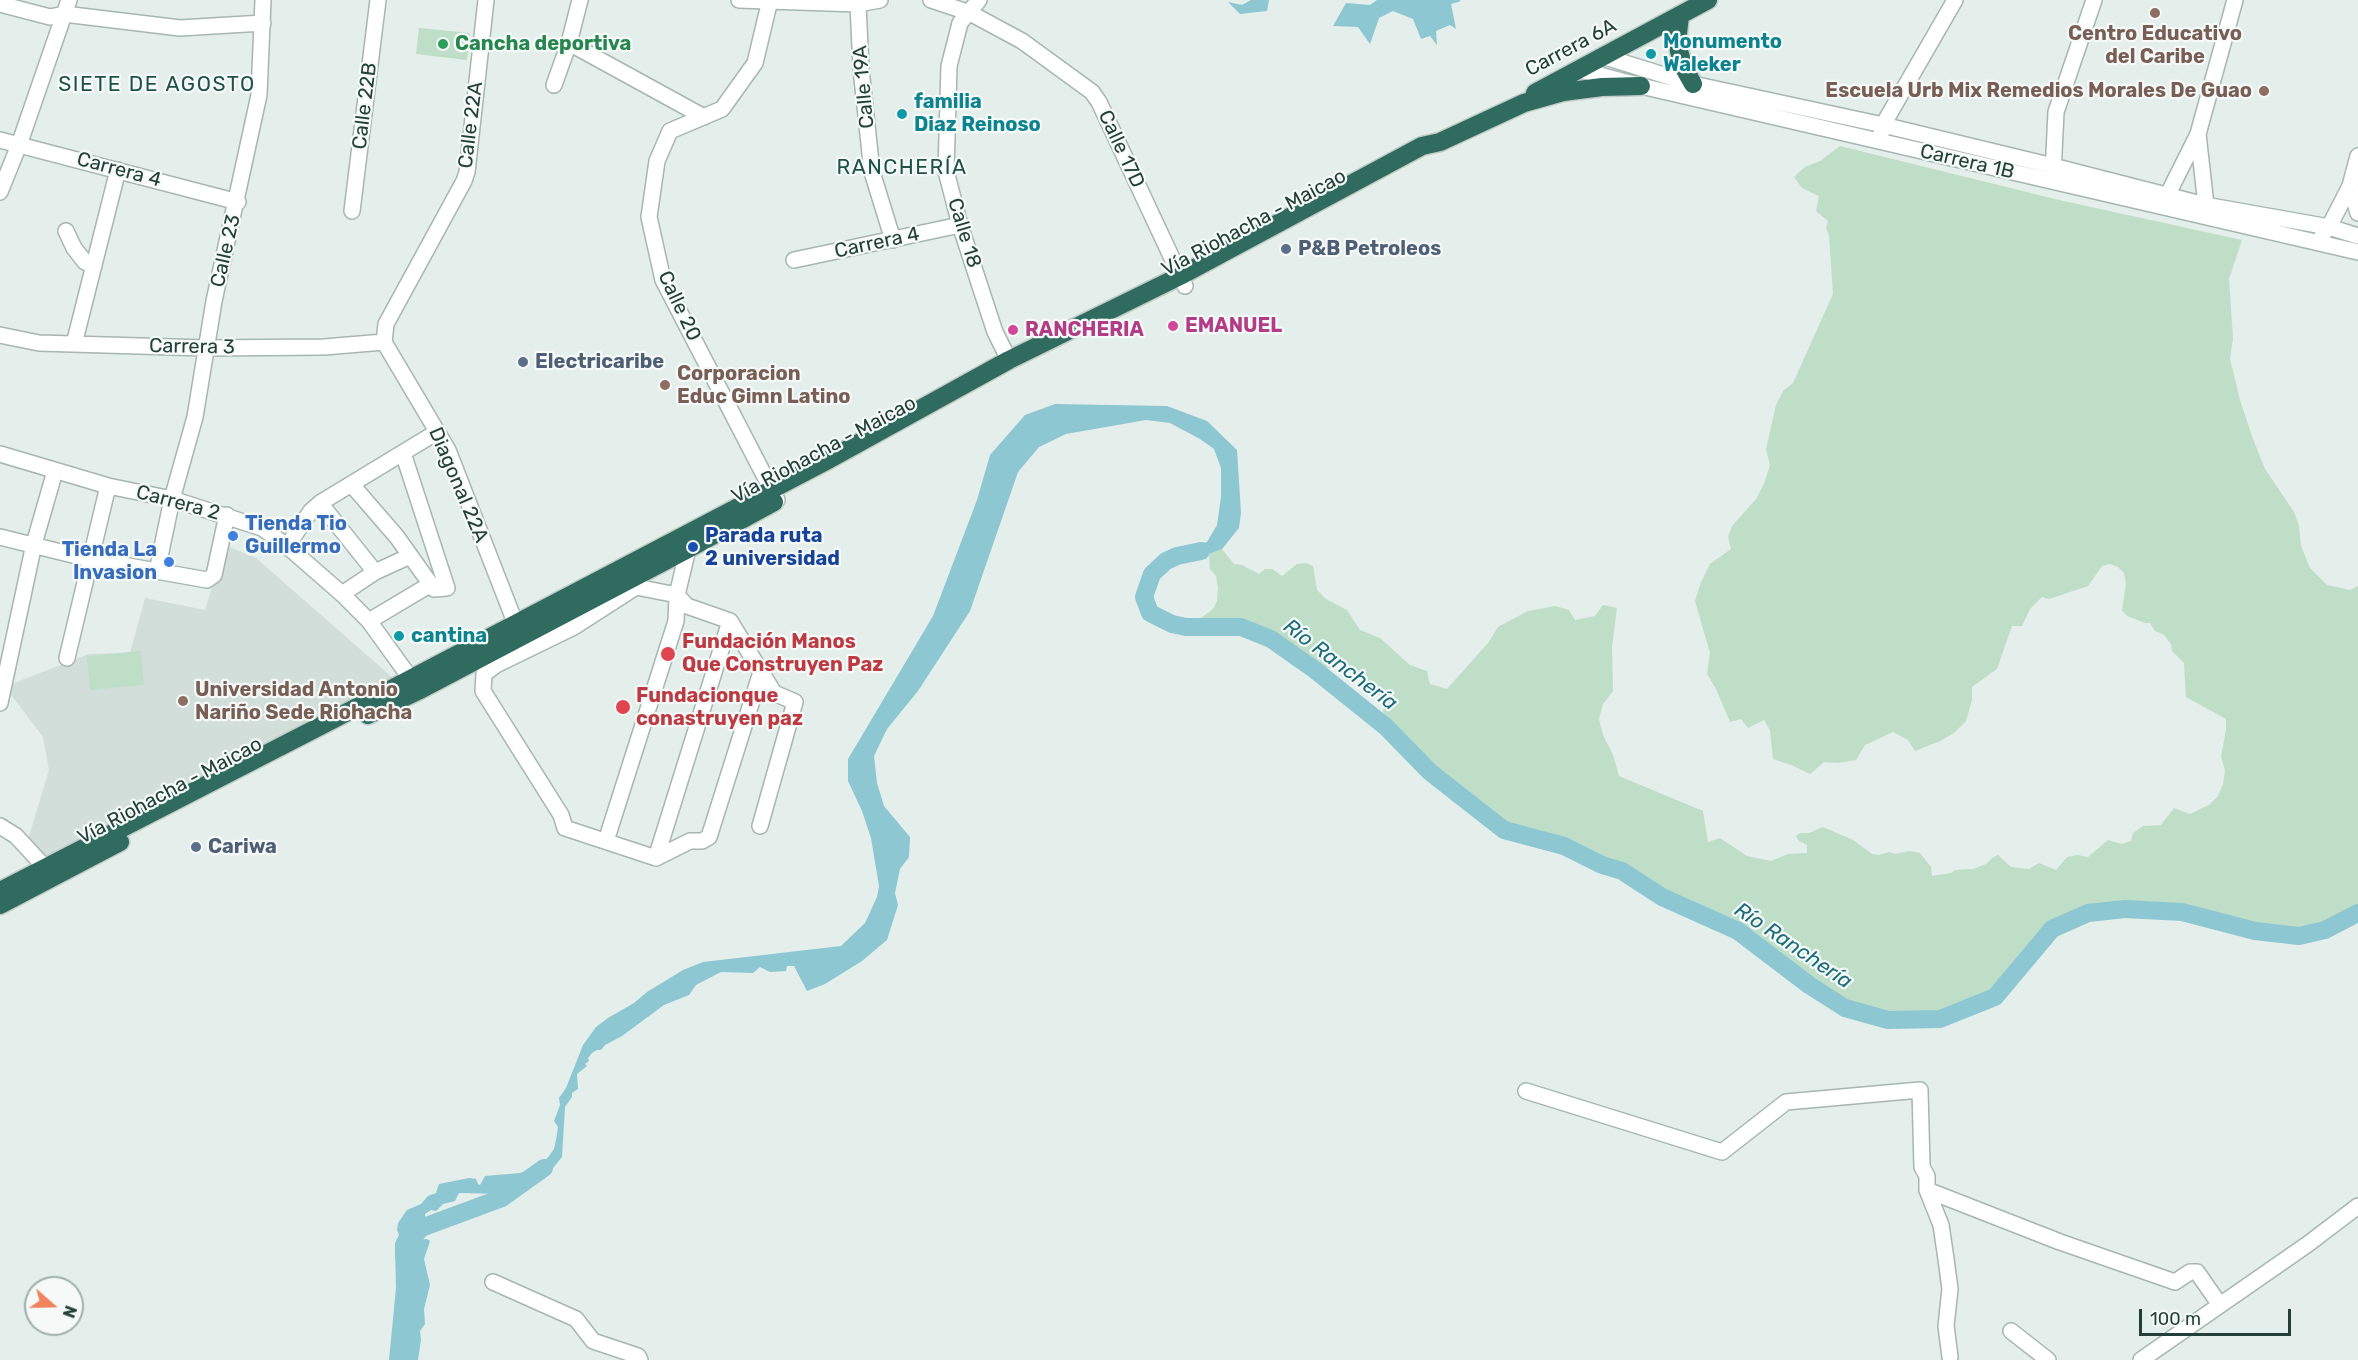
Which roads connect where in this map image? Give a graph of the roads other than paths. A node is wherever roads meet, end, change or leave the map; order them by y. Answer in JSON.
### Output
{"nodes":[{"id":1,"x":263,"y":0,"type":"edge"},
{"id":2,"x":378,"y":0,"type":"edge"},
{"id":3,"x":486,"y":0,"type":"edge"},
{"id":4,"x":580,"y":0,"type":"edge"},
{"id":5,"x":739,"y":0,"type":"edge"},
{"id":6,"x":880,"y":0,"type":"edge"},
{"id":7,"x":931,"y":0,"type":"edge"},
{"id":8,"x":1708,"y":0,"type":"edge"},
{"id":9,"x":1955,"y":0,"type":"edge"},
{"id":10,"x":2094,"y":0,"type":"edge"},
{"id":11,"x":2235,"y":0,"type":"edge"},
{"id":12,"x":770,"y":1,"type":"edge"},
{"id":13,"x":0,"y":4,"type":"edge"},
{"id":14,"x":858,"y":4,"type":"junction"},
{"id":15,"x":66,"y":7,"type":"edge"},
{"id":16,"x":974,"y":7,"type":"edge"},
{"id":17,"x":1680,"y":15,"type":"junction"},
{"id":18,"x":263,"y":23,"type":"junction"},
{"id":19,"x":569,"y":43,"type":"junction"},
{"id":20,"x":1602,"y":56,"type":"junction"},
{"id":21,"x":1577,"y":69,"type":"junction"},
{"id":22,"x":1692,"y":84,"type":"junction"},
{"id":23,"x":554,"y":85,"type":"dead end"},
{"id":24,"x":1641,"y":86,"type":"junction"},
{"id":25,"x":704,"y":117,"type":"junction"},
{"id":26,"x":1488,"y":119,"type":"junction"},
{"id":27,"x":1883,"y":125,"type":"junction"},
{"id":28,"x":2198,"y":134,"type":"junction"},
{"id":29,"x":0,"y":140,"type":"edge"},
{"id":30,"x":1879,"y":141,"type":"junction"},
{"id":31,"x":19,"y":145,"type":"junction"},
{"id":32,"x":2358,"y":156,"type":"edge"},
{"id":33,"x":2053,"y":166,"type":"junction"},
{"id":34,"x":118,"y":170,"type":"junction"},
{"id":35,"x":2052,"y":182,"type":"junction"},
{"id":36,"x":2350,"y":186,"type":"junction"},
{"id":37,"x":0,"y":192,"type":"edge"},
{"id":38,"x":238,"y":202,"type":"junction"},
{"id":39,"x":2165,"y":202,"type":"junction"},
{"id":40,"x":352,"y":211,"type":"dead end"},
{"id":41,"x":2207,"y":211,"type":"junction"},
{"id":42,"x":2358,"y":213,"type":"edge"},
{"id":43,"x":960,"y":225,"type":"junction"},
{"id":44,"x":2329,"y":227,"type":"junction"},
{"id":45,"x":66,"y":231,"type":"dead end"},
{"id":46,"x":2358,"y":236,"type":"edge"},
{"id":47,"x":893,"y":240,"type":"junction"},
{"id":48,"x":2315,"y":242,"type":"junction"},
{"id":49,"x":2358,"y":252,"type":"edge"},
{"id":50,"x":794,"y":260,"type":"dead end"},
{"id":51,"x":94,"y":266,"type":"junction"},
{"id":52,"x":1183,"y":281,"type":"junction"},
{"id":53,"x":0,"y":335,"type":"edge"},
{"id":54,"x":384,"y":342,"type":"junction"},
{"id":55,"x":75,"y":344,"type":"junction"},
{"id":56,"x":206,"y":348,"type":"junction"},
{"id":57,"x":1010,"y":360,"type":"junction"},
{"id":58,"x":437,"y":432,"type":"junction"},
{"id":59,"x":403,"y":453,"type":"junction"},
{"id":60,"x":1,"y":457,"type":"edge"},
{"id":61,"x":831,"y":465,"type":"junction"},
{"id":62,"x":55,"y":471,"type":"junction"},
{"id":63,"x":352,"y":485,"type":"junction"},
{"id":64,"x":108,"y":486,"type":"junction"},
{"id":65,"x":774,"y":495,"type":"junction"},
{"id":66,"x":172,"y":499,"type":"junction"},
{"id":67,"x":320,"y":504,"type":"junction"},
{"id":68,"x":227,"y":515,"type":"junction"},
{"id":69,"x":0,"y":537,"type":"edge"},
{"id":70,"x":685,"y":543,"type":"junction"},
{"id":71,"x":34,"y":544,"type":"junction"},
{"id":72,"x":287,"y":546,"type":"junction"},
{"id":73,"x":410,"y":556,"type":"junction"},
{"id":74,"x":89,"y":559,"type":"junction"},
{"id":75,"x":158,"y":571,"type":"junction"},
{"id":76,"x":375,"y":572,"type":"junction"},
{"id":77,"x":431,"y":584,"type":"junction"},
{"id":78,"x":342,"y":594,"type":"junction"},
{"id":79,"x":676,"y":595,"type":"junction"},
{"id":80,"x":369,"y":621,"type":"junction"},
{"id":81,"x":730,"y":621,"type":"junction"},
{"id":82,"x":518,"y":631,"type":"junction"},
{"id":83,"x":67,"y":658,"type":"dead end"},
{"id":84,"x":761,"y":672,"type":"junction"},
{"id":85,"x":2,"y":684,"type":"edge"},
{"id":86,"x":415,"y":685,"type":"junction"},
{"id":87,"x":0,"y":703,"type":"edge"},
{"id":88,"x":0,"y":826,"type":"edge"},
{"id":89,"x":760,"y":826,"type":"dead end"},
{"id":90,"x":606,"y":841,"type":"junction"},
{"id":91,"x":656,"y":858,"type":"junction"},
{"id":92,"x":50,"y":872,"type":"junction"},
{"id":93,"x":0,"y":891,"type":"edge"},
{"id":94,"x":0,"y":905,"type":"edge"},
{"id":95,"x":1526,"y":1091,"type":"dead end"},
{"id":96,"x":1928,"y":1190,"type":"junction"},
{"id":97,"x":2358,"y":1206,"type":"edge"},
{"id":98,"x":493,"y":1282,"type":"dead end"},
{"id":99,"x":2220,"y":1305,"type":"junction"},
{"id":100,"x":2011,"y":1331,"type":"dead end"},
{"id":101,"x":1950,"y":1357,"type":"dead end"},
{"id":102,"x":640,"y":1360,"type":"edge"},
{"id":103,"x":2048,"y":1360,"type":"edge"},
{"id":104,"x":2141,"y":1360,"type":"edge"}],
"edges":[{"from":1,"to":18,"type":"street","name":"Calle 23"},
{"from":2,"to":40,"type":"street","name":"Calle 22B"},
{"from":3,"to":54,"type":"street","name":"Calle 22A"},
{"from":4,"to":19,"type":"street"},
{"from":5,"to":12,"type":"street"},
{"from":6,"to":14,"type":"street"},
{"from":7,"to":16,"type":"street","name":"Calle 17D"},
{"from":8,"to":17,"type":"highway","name":"Carrera 6A"},
{"from":9,"to":27,"type":"street"},
{"from":10,"to":33,"type":"street"},
{"from":11,"to":28,"type":"street"},
{"from":12,"to":14,"type":"street"},
{"from":12,"to":25,"type":"street","name":"Calle 20"},
{"from":13,"to":15,"type":"street"},
{"from":14,"to":47,"type":"street","name":"Calle 19A"},
{"from":15,"to":18,"type":"street"},
{"from":15,"to":31,"type":"street"},
{"from":16,"to":43,"type":"street","name":"Calle 18"},
{"from":16,"to":52,"type":"street","name":"Calle 17D"},
{"from":17,"to":20,"type":"highway","name":"Carrera 6A"},
{"from":17,"to":22,"type":"highway"},
{"from":18,"to":38,"type":"street","name":"Calle 23"},
{"from":19,"to":23,"type":"street"},
{"from":19,"to":25,"type":"street"},
{"from":20,"to":21,"type":"highway","name":"Carrera 6A"},
{"from":20,"to":22,"type":"street","name":"Carrera 1B"},
{"from":21,"to":24,"type":"street","name":"Carrera 1B"},
{"from":21,"to":26,"type":"highway","name":"Carrera 6A"},
{"from":22,"to":27,"type":"street","name":"Carrera 1B"},
{"from":24,"to":26,"type":"highway"},
{"from":24,"to":30,"type":"street","name":"Carrera 1B"},
{"from":25,"to":65,"type":"street","name":"Calle 20"},
{"from":26,"to":52,"type":"highway","name":"Vía Riohacha - Maicao"},
{"from":27,"to":30,"type":"street"},
{"from":27,"to":33,"type":"street","name":"Carrera 1B"},
{"from":28,"to":39,"type":"street"},
{"from":28,"to":41,"type":"street"},
{"from":29,"to":31,"type":"street","name":"Carrera 4"},
{"from":30,"to":35,"type":"street","name":"Carrera 1B"},
{"from":31,"to":34,"type":"street","name":"Carrera 4"},
{"from":31,"to":37,"type":"street"},
{"from":32,"to":36,"type":"street"},
{"from":33,"to":35,"type":"street"},
{"from":33,"to":39,"type":"street","name":"Carrera 1B"},
{"from":34,"to":38,"type":"street","name":"Carrera 4"},
{"from":34,"to":51,"type":"street"},
{"from":35,"to":39,"type":"street","name":"Carrera 1B"},
{"from":36,"to":42,"type":"street"},
{"from":36,"to":44,"type":"street"},
{"from":38,"to":56,"type":"street","name":"Calle 23"},
{"from":39,"to":41,"type":"street","name":"Carrera 1B"},
{"from":41,"to":44,"type":"street","name":"Carrera 1B"},
{"from":41,"to":48,"type":"street","name":"Carrera 1B"},
{"from":43,"to":47,"type":"street","name":"Carrera 4"},
{"from":43,"to":57,"type":"street","name":"Calle 18"},
{"from":44,"to":46,"type":"street","name":"Carrera 1B"},
{"from":44,"to":48,"type":"street"},
{"from":45,"to":51,"type":"street"},
{"from":47,"to":50,"type":"street","name":"Carrera 4"},
{"from":48,"to":49,"type":"street","name":"Carrera 1B"},
{"from":51,"to":55,"type":"street"},
{"from":52,"to":57,"type":"highway","name":"Vía Riohacha - Maicao"},
{"from":52,"to":61,"type":"highway","name":"Vía Riohacha - Maicao"},
{"from":53,"to":55,"type":"street","name":"Carrera 3"},
{"from":54,"to":56,"type":"street","name":"Carrera 3"},
{"from":54,"to":58,"type":"street","name":"Diagonal 22A"},
{"from":55,"to":56,"type":"street","name":"Carrera 3"},
{"from":56,"to":66,"type":"street","name":"Calle 23"},
{"from":57,"to":61,"type":"highway","name":"Vía Riohacha - Maicao"},
{"from":58,"to":59,"type":"street"},
{"from":58,"to":82,"type":"street","name":"Diagonal 22A"},
{"from":59,"to":63,"type":"street"},
{"from":59,"to":77,"type":"street"},
{"from":60,"to":62,"type":"street","name":"Carrera 2"},
{"from":61,"to":65,"type":"highway","name":"Vía Riohacha - Maicao"},
{"from":62,"to":64,"type":"street","name":"Carrera 2"},
{"from":62,"to":71,"type":"street"},
{"from":63,"to":67,"type":"street"},
{"from":63,"to":73,"type":"street"},
{"from":64,"to":66,"type":"street","name":"Carrera 2"},
{"from":64,"to":74,"type":"street"},
{"from":65,"to":70,"type":"highway","name":"Vía Riohacha - Maicao"},
{"from":66,"to":68,"type":"street","name":"Carrera 2"},
{"from":66,"to":75,"type":"street","name":"Calle 23"},
{"from":67,"to":72,"type":"street"},
{"from":67,"to":76,"type":"street"},
{"from":68,"to":72,"type":"street","name":"Carrera 2"},
{"from":68,"to":75,"type":"street"},
{"from":69,"to":71,"type":"street"},
{"from":70,"to":79,"type":"street"},
{"from":70,"to":82,"type":"highway","name":"Vía Riohacha - Maicao"},
{"from":71,"to":74,"type":"street"},
{"from":71,"to":85,"type":"street"},
{"from":72,"to":78,"type":"street","name":"Carrera 2"},
{"from":73,"to":76,"type":"street"},
{"from":73,"to":77,"type":"street"},
{"from":74,"to":75,"type":"street"},
{"from":74,"to":83,"type":"street"},
{"from":76,"to":78,"type":"street"},
{"from":77,"to":80,"type":"street"},
{"from":78,"to":80,"type":"street","name":"Carrera 2"},
{"from":79,"to":81,"type":"street"},
{"from":79,"to":90,"type":"street"},
{"from":79,"to":90,"type":"street"},
{"from":80,"to":86,"type":"street","name":"Carrera 2"},
{"from":81,"to":84,"type":"street"},
{"from":81,"to":91,"type":"street"},
{"from":82,"to":86,"type":"highway","name":"Vía Riohacha - Maicao"},
{"from":84,"to":89,"type":"street"},
{"from":84,"to":91,"type":"street"},
{"from":85,"to":87,"type":"street"},
{"from":86,"to":92,"type":"highway","name":"Vía Riohacha - Maicao"},
{"from":88,"to":92,"type":"street"},
{"from":90,"to":91,"type":"street"},
{"from":92,"to":93,"type":"highway","name":"Vía Riohacha - Maicao"},
{"from":92,"to":94,"type":"highway","name":"Vía Riohacha - Maicao"},
{"from":95,"to":96,"type":"street"},
{"from":96,"to":99,"type":"street"},
{"from":96,"to":101,"type":"street"},
{"from":97,"to":99,"type":"street"},
{"from":98,"to":102,"type":"street"},
{"from":99,"to":104,"type":"street"},
{"from":100,"to":103,"type":"street"}]}
